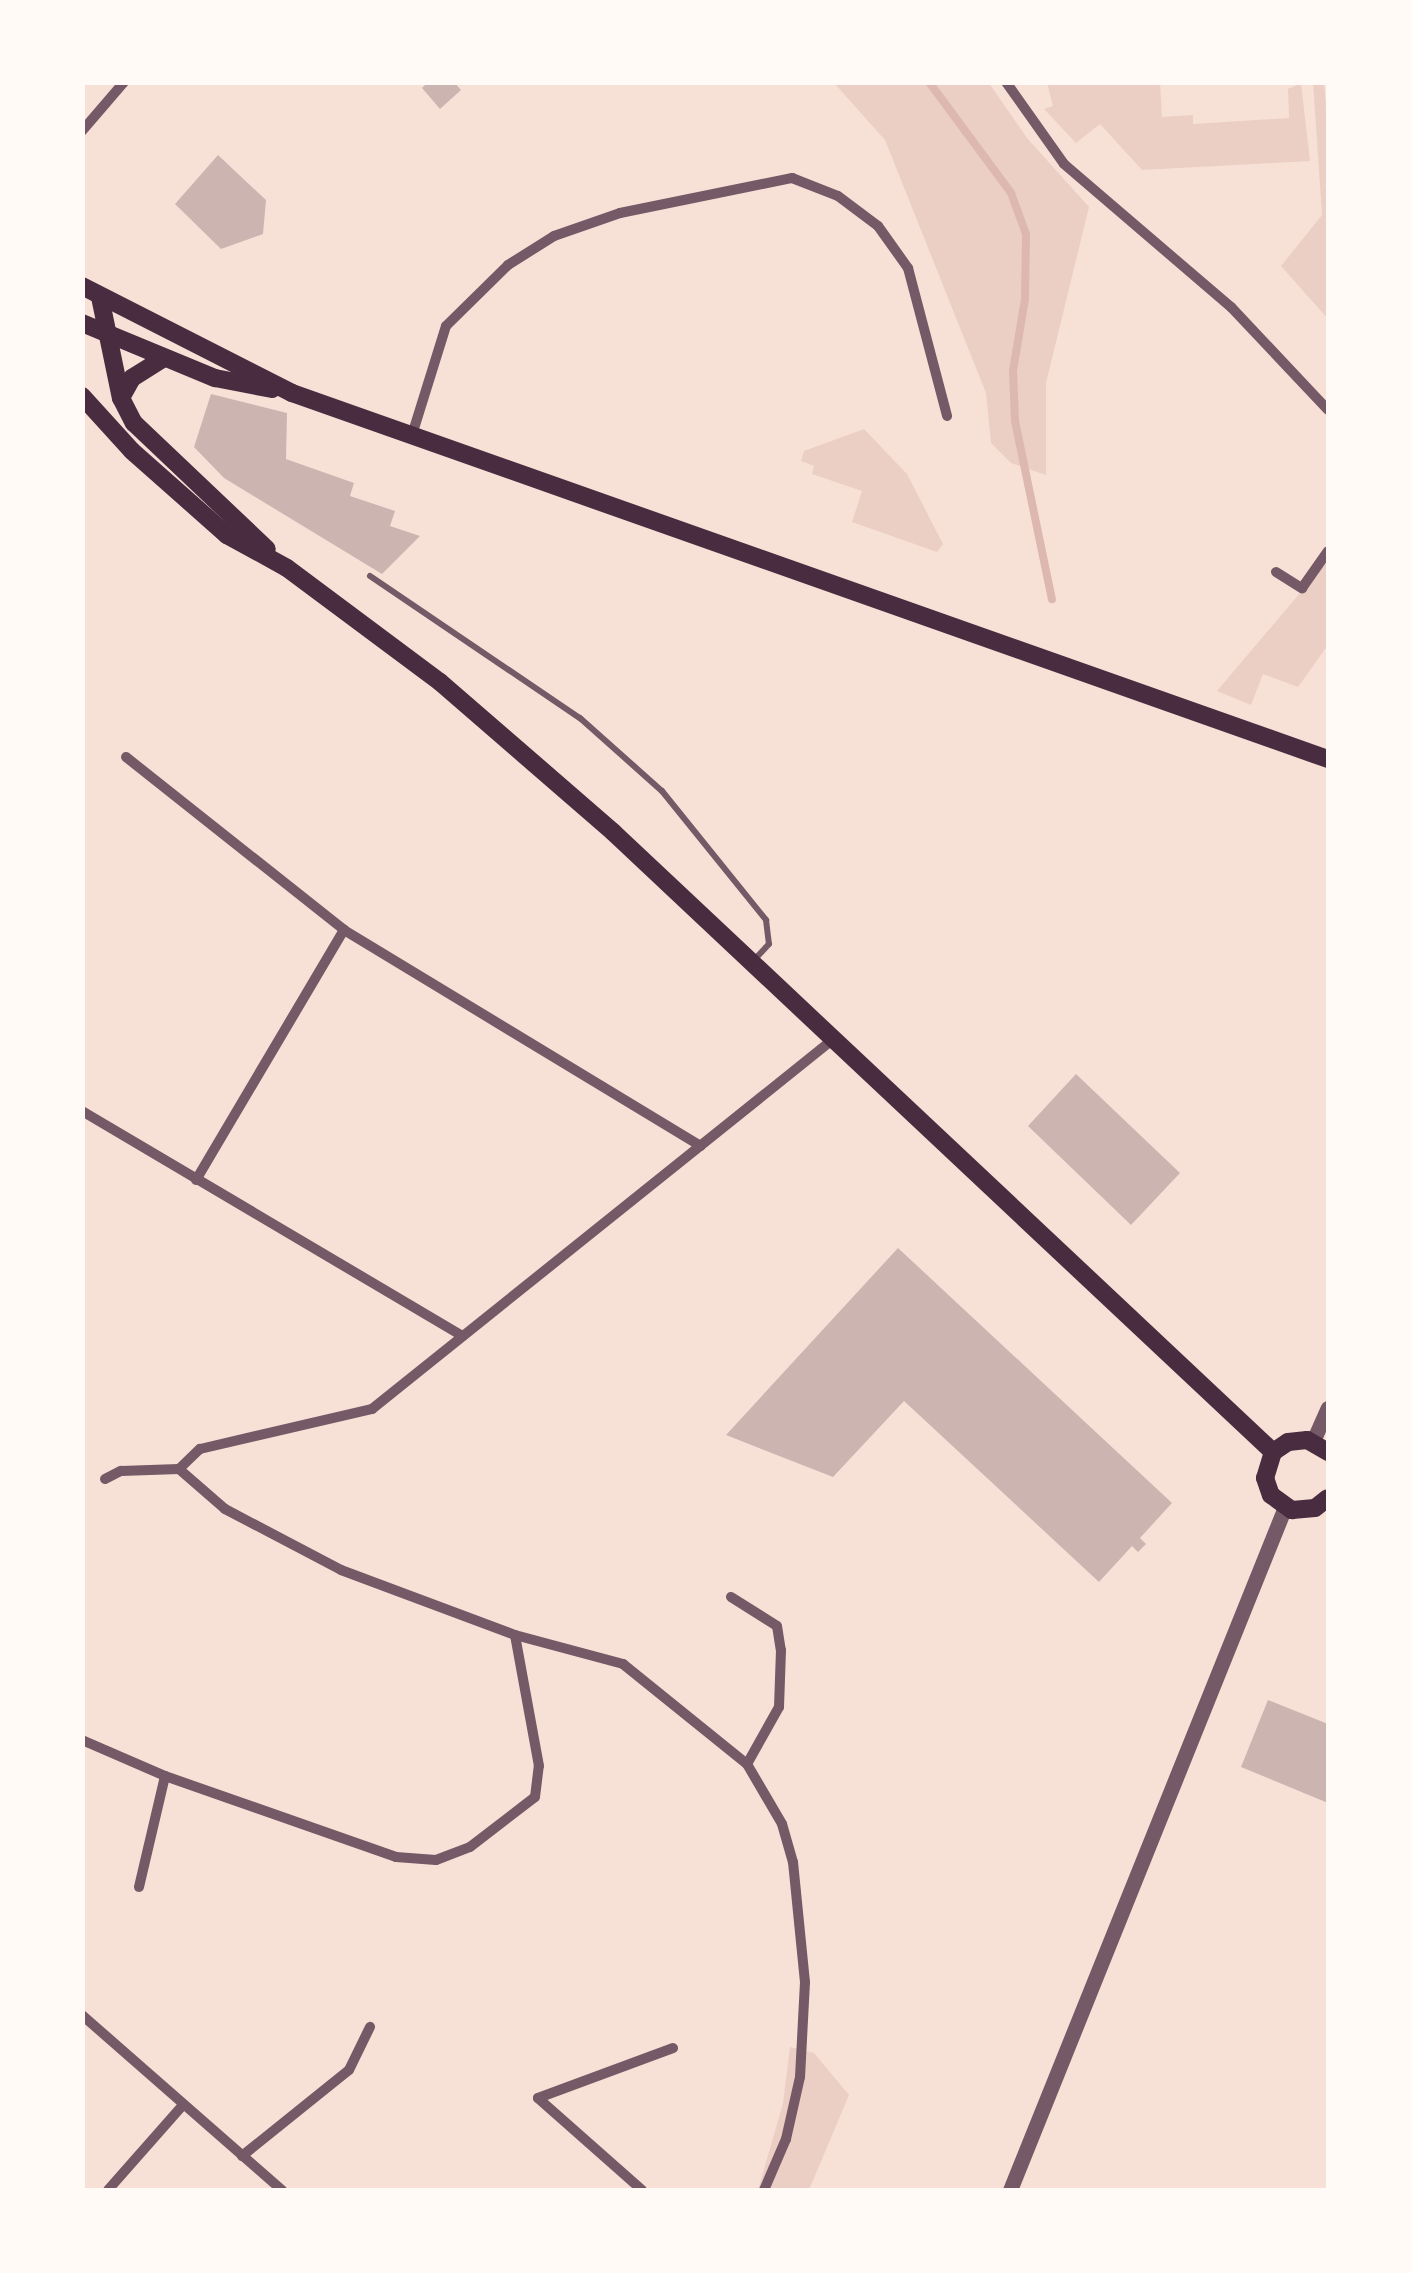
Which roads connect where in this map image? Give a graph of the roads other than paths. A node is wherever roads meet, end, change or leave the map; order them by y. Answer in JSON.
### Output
{"nodes":[{"id":1,"x":124,"y":82,"type":"edge"},
{"id":2,"x":1006,"y":82,"type":"edge"},
{"id":3,"x":82,"y":131,"type":"edge"},
{"id":4,"x":82,"y":286,"type":"edge"},
{"id":5,"x":100,"y":297,"type":"junction"},
{"id":6,"x":82,"y":324,"type":"edge"},
{"id":7,"x":107,"y":338,"type":"junction"},
{"id":8,"x":163,"y":359,"type":"junction"},
{"id":9,"x":292,"y":393,"type":"junction"},
{"id":10,"x":82,"y":396,"type":"edge"},
{"id":11,"x":122,"y":398,"type":"junction"},
{"id":12,"x":1328,"y":410,"type":"edge"},
{"id":13,"x":948,"y":416,"type":"dead end"},
{"id":14,"x":412,"y":435,"type":"junction"},
{"id":15,"x":1328,"y":551,"type":"edge"},
{"id":16,"x":287,"y":568,"type":"junction"},
{"id":17,"x":1276,"y":572,"type":"dead end"},
{"id":18,"x":370,"y":576,"type":"dead end"},
{"id":19,"x":126,"y":757,"type":"dead end"},
{"id":20,"x":1328,"y":759,"type":"edge"},
{"id":21,"x":344,"y":930,"type":"junction"},
{"id":22,"x":749,"y":965,"type":"junction"},
{"id":23,"x":832,"y":1041,"type":"junction"},
{"id":24,"x":82,"y":1111,"type":"edge"},
{"id":25,"x":701,"y":1146,"type":"junction"},
{"id":26,"x":196,"y":1180,"type":"junction"},
{"id":27,"x":462,"y":1336,"type":"junction"},
{"id":28,"x":1328,"y":1408,"type":"edge"},
{"id":29,"x":1321,"y":1447,"type":"edge"},
{"id":30,"x":1273,"y":1452,"type":"junction"},
{"id":31,"x":179,"y":1469,"type":"junction"},
{"id":32,"x":105,"y":1479,"type":"dead end"},
{"id":33,"x":1328,"y":1499,"type":"edge"},
{"id":34,"x":1284,"y":1507,"type":"junction"},
{"id":35,"x":731,"y":1596,"type":"dead end"},
{"id":36,"x":515,"y":1635,"type":"junction"},
{"id":37,"x":82,"y":1740,"type":"edge"},
{"id":38,"x":747,"y":1764,"type":"junction"},
{"id":39,"x":165,"y":1776,"type":"junction"},
{"id":40,"x":139,"y":1887,"type":"dead end"},
{"id":41,"x":82,"y":2015,"type":"edge"},
{"id":42,"x":370,"y":2028,"type":"dead end"},
{"id":43,"x":673,"y":2048,"type":"dead end"},
{"id":44,"x":182,"y":2106,"type":"junction"},
{"id":45,"x":242,"y":2156,"type":"junction"},
{"id":46,"x":108,"y":2190,"type":"edge"},
{"id":47,"x":282,"y":2190,"type":"edge"},
{"id":48,"x":642,"y":2190,"type":"edge"},
{"id":49,"x":764,"y":2190,"type":"edge"},
{"id":50,"x":1010,"y":2190,"type":"edge"}],
"edges":[{"from":1,"to":3,"type":"street"},
{"from":2,"to":12,"type":"street"},
{"from":4,"to":5,"type":"main road"},
{"from":5,"to":7,"type":"main road"},
{"from":5,"to":9,"type":"main road"},
{"from":6,"to":7,"type":"main road"},
{"from":7,"to":8,"type":"main road"},
{"from":7,"to":11,"type":"main road"},
{"from":8,"to":9,"type":"main road"},
{"from":8,"to":11,"type":"main road"},
{"from":9,"to":14,"type":"main road"},
{"from":10,"to":16,"type":"main road"},
{"from":11,"to":16,"type":"main road"},
{"from":13,"to":14,"type":"street"},
{"from":14,"to":20,"type":"main road"},
{"from":15,"to":17,"type":"street"},
{"from":16,"to":22,"type":"main road"},
{"from":18,"to":22,"type":"lane"},
{"from":19,"to":21,"type":"street"},
{"from":21,"to":25,"type":"street"},
{"from":21,"to":26,"type":"street"},
{"from":22,"to":23,"type":"main road"},
{"from":23,"to":25,"type":"street"},
{"from":23,"to":30,"type":"main road"},
{"from":24,"to":26,"type":"street"},
{"from":25,"to":27,"type":"street"},
{"from":26,"to":27,"type":"street"},
{"from":27,"to":31,"type":"street"},
{"from":28,"to":29,"type":"street"},
{"from":29,"to":30,"type":"main road"},
{"from":30,"to":34,"type":"main road"},
{"from":31,"to":32,"type":"street"},
{"from":31,"to":36,"type":"street"},
{"from":33,"to":34,"type":"main road"},
{"from":34,"to":50,"type":"street"},
{"from":35,"to":38,"type":"street"},
{"from":36,"to":38,"type":"street"},
{"from":36,"to":39,"type":"street"},
{"from":37,"to":39,"type":"street"},
{"from":38,"to":49,"type":"street"},
{"from":39,"to":40,"type":"street"},
{"from":41,"to":44,"type":"street"},
{"from":42,"to":45,"type":"street"},
{"from":43,"to":48,"type":"street"},
{"from":44,"to":45,"type":"street"},
{"from":44,"to":46,"type":"street"},
{"from":45,"to":47,"type":"street"}]}
